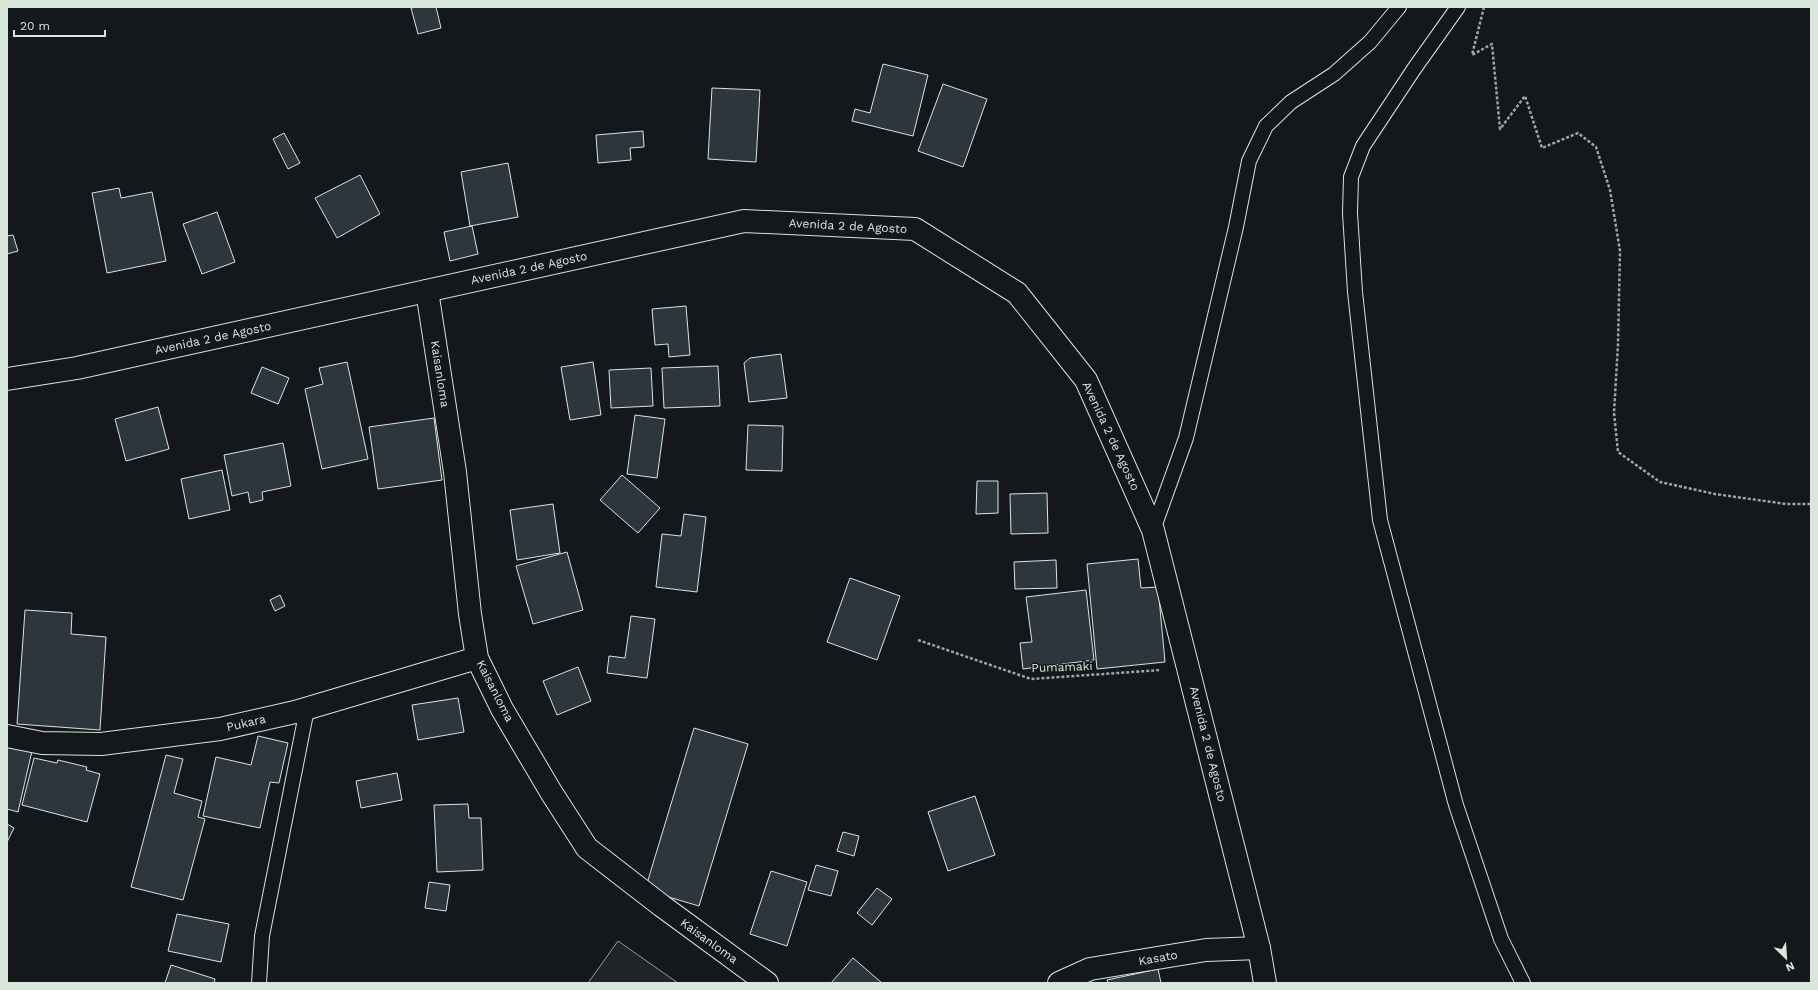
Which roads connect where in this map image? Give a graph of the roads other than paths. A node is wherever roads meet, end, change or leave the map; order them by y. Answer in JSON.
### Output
{"nodes":[{"id":1,"x":1399,"y":7,"type":"edge"},
{"id":2,"x":1458,"y":7,"type":"edge"},
{"id":3,"x":426,"y":291,"type":"junction"},
{"id":4,"x":7,"y":378,"type":"edge"},
{"id":5,"x":1153,"y":530,"type":"junction"},
{"id":6,"x":477,"y":658,"type":"junction"},
{"id":7,"x":307,"y":709,"type":"junction"},
{"id":8,"x":7,"y":736,"type":"edge"},
{"id":9,"x":1259,"y":948,"type":"junction"},
{"id":10,"x":259,"y":983,"type":"edge"},
{"id":11,"x":767,"y":983,"type":"edge"},
{"id":12,"x":1060,"y":983,"type":"edge"},
{"id":13,"x":1265,"y":983,"type":"edge"},
{"id":14,"x":1523,"y":983,"type":"edge"}],
"edges":[{"from":1,"to":5,"type":"lane"},
{"from":2,"to":14,"type":"lane"},
{"from":3,"to":4,"type":"main road","name":"Avenida 2 de Agosto"},
{"from":3,"to":5,"type":"main road","name":"Avenida 2 de Agosto"},
{"from":3,"to":6,"type":"main road","name":"Kaisanloma"},
{"from":5,"to":9,"type":"main road","name":"Avenida 2 de Agosto"},
{"from":6,"to":7,"type":"main road","name":"Pukara"},
{"from":6,"to":11,"type":"main road","name":"Kaisanloma"},
{"from":7,"to":8,"type":"main road","name":"Pukara"},
{"from":7,"to":10,"type":"lane"},
{"from":9,"to":12,"type":"main road","name":"Kasato"},
{"from":9,"to":13,"type":"main road","name":"Avenida 2 de Agosto"}]}
